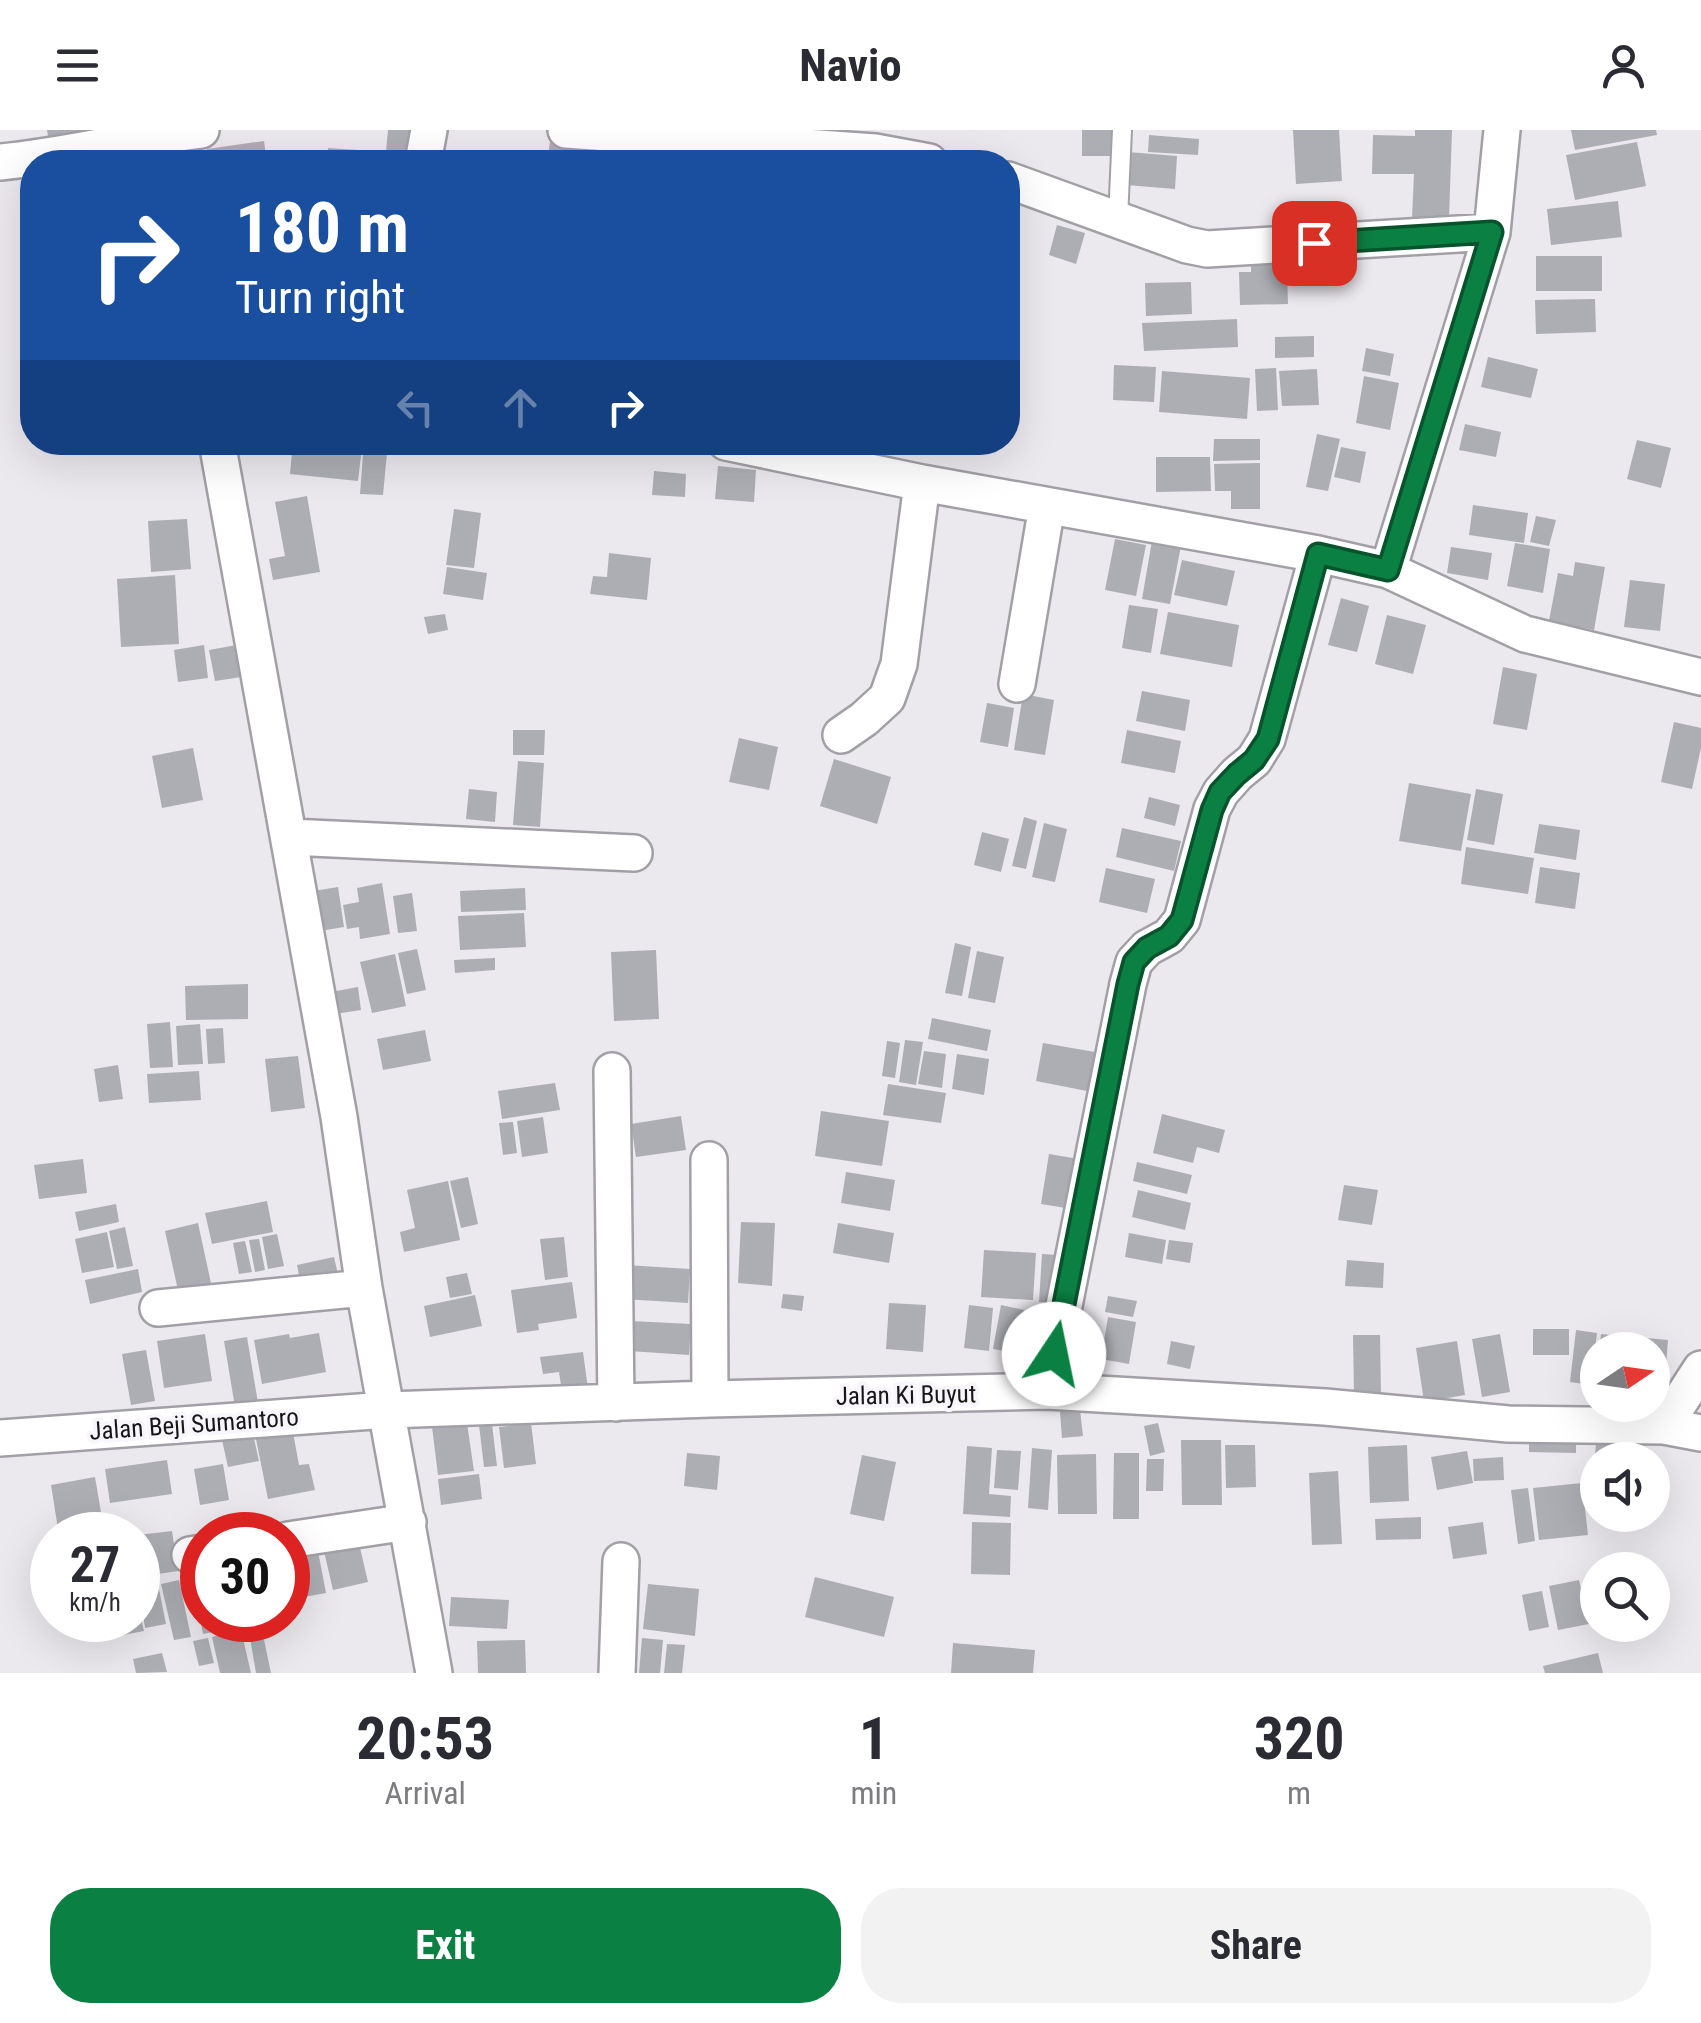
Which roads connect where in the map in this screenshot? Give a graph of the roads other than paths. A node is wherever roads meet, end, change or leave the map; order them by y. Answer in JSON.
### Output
{"nodes":[{"id":1,"x":201,"y":130,"type":"edge"},
{"id":2,"x":566,"y":130,"type":"edge"},
{"id":3,"x":1122,"y":130,"type":"edge"},
{"id":4,"x":1502,"y":130,"type":"edge"},
{"id":5,"x":165,"y":142,"type":"edge"},
{"id":6,"x":101,"y":150,"type":"edge"},
{"id":7,"x":847,"y":150,"type":"edge"},
{"id":8,"x":1020,"y":184,"type":"edge"},
{"id":9,"x":1118,"y":220,"type":"junction"},
{"id":10,"x":1492,"y":232,"type":"junction"},
{"id":11,"x":219,"y":455,"type":"edge"},
{"id":12,"x":787,"y":455,"type":"edge"},
{"id":13,"x":922,"y":484,"type":"junction"},
{"id":14,"x":1046,"y":506,"type":"junction"},
{"id":15,"x":1318,"y":554,"type":"junction"},
{"id":16,"x":1388,"y":570,"type":"junction"},
{"id":17,"x":1701,"y":678,"type":"edge"},
{"id":18,"x":1017,"y":684,"type":"dead end"},
{"id":19,"x":841,"y":735,"type":"dead end"},
{"id":20,"x":290,"y":837,"type":"junction"},
{"id":21,"x":634,"y":853,"type":"dead end"},
{"id":22,"x":612,"y":1071,"type":"dead end"},
{"id":23,"x":709,"y":1160,"type":"dead end"},
{"id":24,"x":364,"y":1288,"type":"junction"},
{"id":25,"x":158,"y":1308,"type":"dead end"},
{"id":26,"x":1701,"y":1369,"type":"edge"},
{"id":27,"x":1047,"y":1391,"type":"junction"},
{"id":28,"x":710,"y":1399,"type":"junction"},
{"id":29,"x":616,"y":1403,"type":"junction"},
{"id":30,"x":387,"y":1410,"type":"junction"},
{"id":31,"x":1664,"y":1426,"type":"junction"},
{"id":32,"x":1701,"y":1432,"type":"edge"},
{"id":33,"x":0,"y":1438,"type":"edge"},
{"id":34,"x":408,"y":1522,"type":"junction"},
{"id":35,"x":310,"y":1537,"type":"edge"},
{"id":36,"x":622,"y":1561,"type":"dead end"},
{"id":37,"x":434,"y":1673,"type":"edge"},
{"id":38,"x":617,"y":1673,"type":"edge"}],
"edges":[{"from":1,"to":5,"type":"street"},
{"from":2,"to":7,"type":"street"},
{"from":3,"to":9,"type":"lane"},
{"from":4,"to":10,"type":"street"},
{"from":5,"to":6,"type":"street"},
{"from":8,"to":9,"type":"street"},
{"from":9,"to":10,"type":"street"},
{"from":10,"to":16,"type":"street"},
{"from":11,"to":20,"type":"street"},
{"from":12,"to":13,"type":"street"},
{"from":13,"to":14,"type":"street"},
{"from":13,"to":19,"type":"street"},
{"from":14,"to":15,"type":"street"},
{"from":14,"to":18,"type":"street"},
{"from":15,"to":16,"type":"street"},
{"from":15,"to":27,"type":"street"},
{"from":16,"to":17,"type":"street"},
{"from":20,"to":21,"type":"street"},
{"from":20,"to":24,"type":"street"},
{"from":22,"to":29,"type":"street"},
{"from":23,"to":28,"type":"street"},
{"from":24,"to":25,"type":"street"},
{"from":24,"to":30,"type":"street"},
{"from":26,"to":31,"type":"street"},
{"from":27,"to":28,"type":"street","name":"Jalan Ki Buyut"},
{"from":27,"to":31,"type":"street","name":"Jalan Ki Buyut"},
{"from":28,"to":29,"type":"street","name":"Jalan Ki Buyut"},
{"from":29,"to":30,"type":"street","name":"Jalan Ki Buyut"},
{"from":30,"to":33,"type":"street","name":"Jalan Beji Sumantoro"},
{"from":30,"to":34,"type":"street"},
{"from":31,"to":32,"type":"street","name":"Jalan Ki Buyut"},
{"from":34,"to":35,"type":"street"},
{"from":34,"to":37,"type":"street"},
{"from":36,"to":38,"type":"street"}]}
